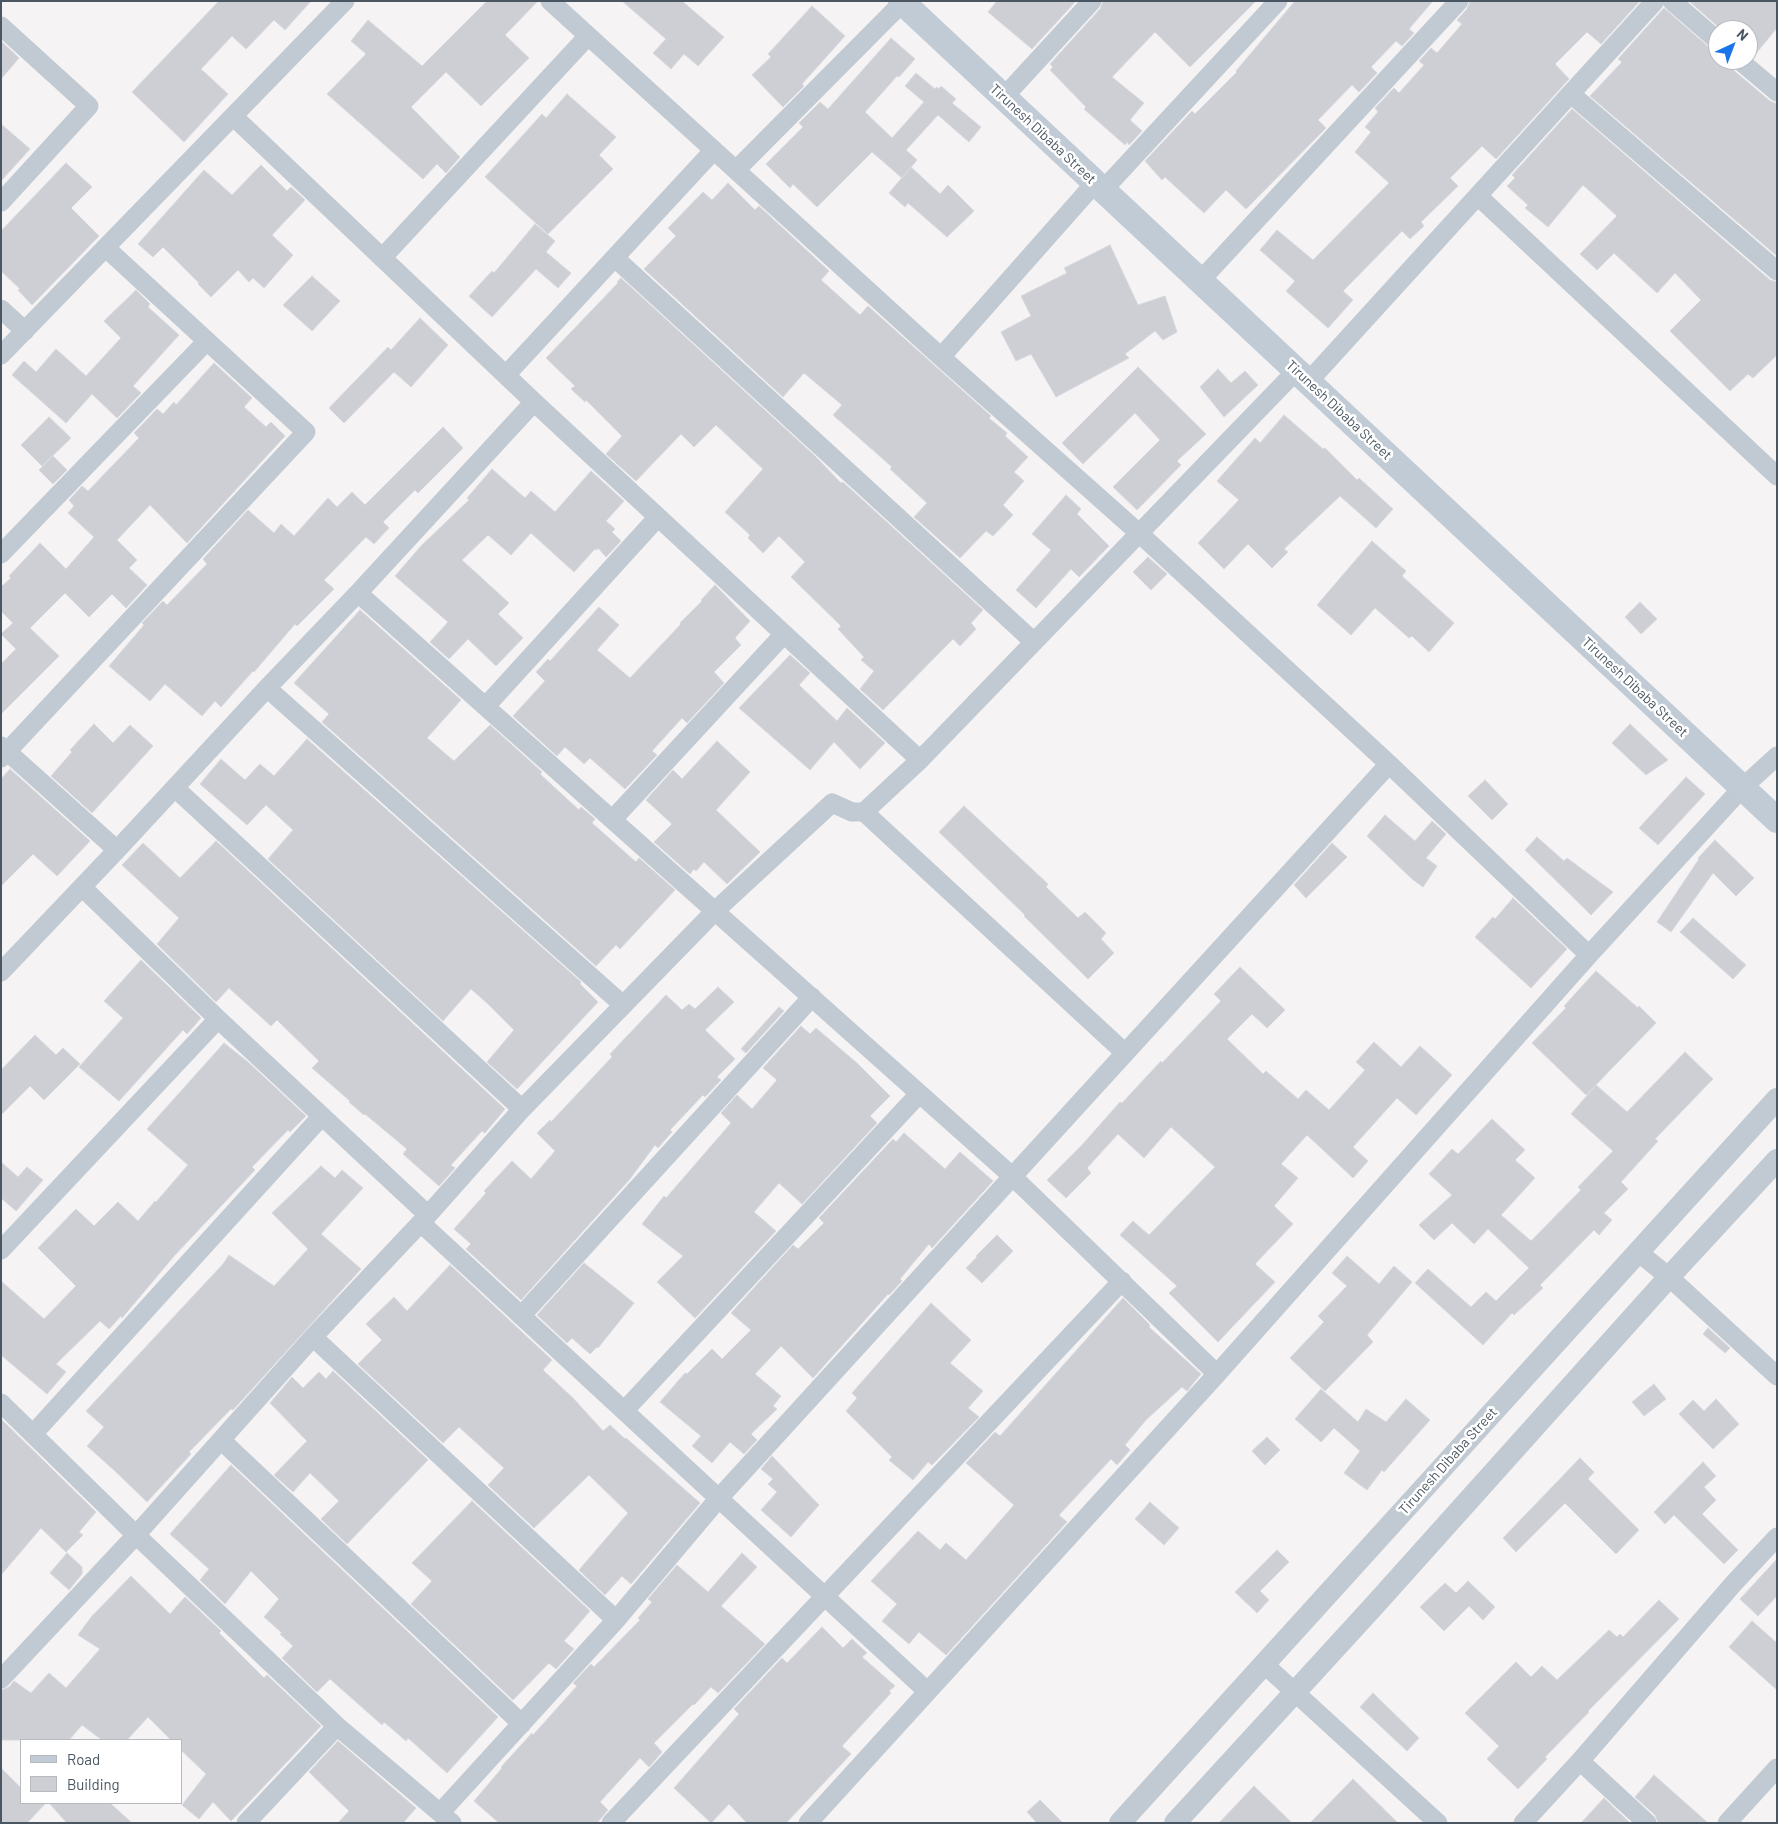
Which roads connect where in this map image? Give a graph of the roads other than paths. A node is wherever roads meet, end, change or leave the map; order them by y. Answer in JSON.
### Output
{"nodes":[{"id":1,"x":345,"y":1,"type":"edge"},
{"id":2,"x":550,"y":1,"type":"edge"},
{"id":3,"x":1092,"y":1,"type":"edge"},
{"id":4,"x":1278,"y":1,"type":"edge"},
{"id":5,"x":1459,"y":1,"type":"edge"},
{"id":6,"x":1655,"y":1,"type":"edge"},
{"id":7,"x":1672,"y":1,"type":"edge"},
{"id":8,"x":902,"y":2,"type":"edge"},
{"id":9,"x":1,"y":26,"type":"edge"},
{"id":10,"x":1708,"y":32,"type":"edge"},
{"id":11,"x":588,"y":36,"type":"junction"},
{"id":12,"x":1752,"y":70,"type":"edge"},
{"id":13,"x":1777,"y":92,"type":"edge"},
{"id":14,"x":1570,"y":94,"type":"junction"},
{"id":15,"x":1003,"y":98,"type":"junction"},
{"id":16,"x":234,"y":117,"type":"junction"},
{"id":17,"x":714,"y":150,"type":"junction"},
{"id":18,"x":736,"y":170,"type":"junction"},
{"id":19,"x":1099,"y":187,"type":"junction"},
{"id":20,"x":1478,"y":196,"type":"junction"},
{"id":21,"x":1,"y":202,"type":"edge"},
{"id":22,"x":106,"y":248,"type":"junction"},
{"id":23,"x":382,"y":258,"type":"junction"},
{"id":24,"x":615,"y":258,"type":"junction"},
{"id":25,"x":1777,"y":271,"type":"edge"},
{"id":26,"x":1200,"y":281,"type":"junction"},
{"id":27,"x":1,"y":309,"type":"edge"},
{"id":28,"x":25,"y":331,"type":"junction"},
{"id":29,"x":206,"y":342,"type":"junction"},
{"id":30,"x":1,"y":355,"type":"edge"},
{"id":31,"x":941,"y":357,"type":"junction"},
{"id":32,"x":506,"y":375,"type":"junction"},
{"id":33,"x":1302,"y":376,"type":"junction"},
{"id":34,"x":534,"y":402,"type":"junction"},
{"id":35,"x":1777,"y":476,"type":"edge"},
{"id":36,"x":658,"y":517,"type":"junction"},
{"id":37,"x":1140,"y":534,"type":"junction"},
{"id":38,"x":1,"y":554,"type":"edge"},
{"id":39,"x":358,"y":593,"type":"junction"},
{"id":40,"x":784,"y":634,"type":"junction"},
{"id":41,"x":1034,"y":642,"type":"junction"},
{"id":42,"x":267,"y":688,"type":"junction"},
{"id":43,"x":486,"y":706,"type":"junction"},
{"id":44,"x":3,"y":752,"type":"edge"},
{"id":45,"x":1777,"y":756,"type":"edge"},
{"id":46,"x":920,"y":760,"type":"junction"},
{"id":47,"x":1389,"y":764,"type":"junction"},
{"id":48,"x":175,"y":788,"type":"junction"},
{"id":49,"x":1742,"y":788,"type":"junction"},
{"id":50,"x":864,"y":812,"type":"junction"},
{"id":51,"x":613,"y":819,"type":"junction"},
{"id":52,"x":1777,"y":820,"type":"edge"},
{"id":53,"x":117,"y":850,"type":"junction"},
{"id":54,"x":82,"y":887,"type":"junction"},
{"id":55,"x":716,"y":910,"type":"junction"},
{"id":56,"x":1589,"y":955,"type":"junction"},
{"id":57,"x":1,"y":972,"type":"edge"},
{"id":58,"x":812,"y":997,"type":"junction"},
{"id":59,"x":622,"y":1005,"type":"junction"},
{"id":60,"x":218,"y":1019,"type":"junction"},
{"id":61,"x":1124,"y":1052,"type":"junction"},
{"id":62,"x":919,"y":1094,"type":"junction"},
{"id":63,"x":1777,"y":1099,"type":"edge"},
{"id":64,"x":522,"y":1109,"type":"junction"},
{"id":65,"x":321,"y":1117,"type":"junction"},
{"id":66,"x":1777,"y":1160,"type":"edge"},
{"id":67,"x":1012,"y":1176,"type":"junction"},
{"id":68,"x":425,"y":1219,"type":"junction"},
{"id":69,"x":1,"y":1250,"type":"edge"},
{"id":70,"x":1638,"y":1252,"type":"junction"},
{"id":71,"x":1669,"y":1277,"type":"junction"},
{"id":72,"x":1122,"y":1282,"type":"junction"},
{"id":73,"x":521,"y":1316,"type":"junction"},
{"id":74,"x":313,"y":1337,"type":"junction"},
{"id":75,"x":1217,"y":1374,"type":"junction"},
{"id":76,"x":1777,"y":1376,"type":"edge"},
{"id":77,"x":1,"y":1403,"type":"edge"},
{"id":78,"x":624,"y":1411,"type":"junction"},
{"id":79,"x":33,"y":1434,"type":"junction"},
{"id":80,"x":221,"y":1440,"type":"junction"},
{"id":81,"x":719,"y":1498,"type":"junction"},
{"id":82,"x":136,"y":1535,"type":"junction"},
{"id":83,"x":1777,"y":1537,"type":"edge"},
{"id":84,"x":825,"y":1596,"type":"junction"},
{"id":85,"x":616,"y":1620,"type":"junction"},
{"id":86,"x":1264,"y":1664,"type":"junction"},
{"id":87,"x":1,"y":1679,"type":"edge"},
{"id":88,"x":927,"y":1690,"type":"junction"},
{"id":89,"x":1294,"y":1692,"type":"junction"},
{"id":90,"x":522,"y":1724,"type":"junction"},
{"id":91,"x":337,"y":1726,"type":"junction"},
{"id":92,"x":1580,"y":1762,"type":"junction"},
{"id":93,"x":1777,"y":1768,"type":"edge"},
{"id":94,"x":446,"y":1818,"type":"edge"},
{"id":95,"x":250,"y":1821,"type":"edge"},
{"id":96,"x":611,"y":1823,"type":"edge"},
{"id":97,"x":808,"y":1823,"type":"edge"},
{"id":98,"x":1120,"y":1823,"type":"edge"},
{"id":99,"x":1174,"y":1823,"type":"edge"},
{"id":100,"x":1438,"y":1823,"type":"edge"},
{"id":101,"x":1522,"y":1823,"type":"edge"},
{"id":102,"x":1647,"y":1823,"type":"edge"},
{"id":103,"x":1727,"y":1823,"type":"edge"}],
"edges":[{"from":1,"to":16,"type":"street"},
{"from":2,"to":11,"type":"street"},
{"from":3,"to":15,"type":"street"},
{"from":4,"to":19,"type":"street"},
{"from":5,"to":26,"type":"street"},
{"from":6,"to":14,"type":"street"},
{"from":7,"to":10,"type":"street"},
{"from":8,"to":15,"type":"main road","name":"Tirunesh Dibaba Street"},
{"from":8,"to":18,"type":"street"},
{"from":9,"to":21,"type":"street"},
{"from":11,"to":17,"type":"street"},
{"from":11,"to":23,"type":"street"},
{"from":12,"to":13,"type":"street"},
{"from":14,"to":20,"type":"street"},
{"from":14,"to":25,"type":"street"},
{"from":15,"to":19,"type":"main road","name":"Tirunesh Dibaba Street"},
{"from":16,"to":22,"type":"street"},
{"from":16,"to":23,"type":"street"},
{"from":17,"to":18,"type":"street"},
{"from":17,"to":24,"type":"street"},
{"from":18,"to":31,"type":"street"},
{"from":19,"to":26,"type":"main road","name":"Tirunesh Dibaba Street"},
{"from":19,"to":31,"type":"street"},
{"from":20,"to":33,"type":"street"},
{"from":20,"to":35,"type":"street"},
{"from":22,"to":28,"type":"street"},
{"from":22,"to":29,"type":"street"},
{"from":23,"to":32,"type":"street"},
{"from":24,"to":32,"type":"street"},
{"from":24,"to":41,"type":"street"},
{"from":26,"to":33,"type":"main road","name":"Tirunesh Dibaba Street"},
{"from":27,"to":28,"type":"street"},
{"from":28,"to":30,"type":"street"},
{"from":29,"to":38,"type":"street"},
{"from":29,"to":44,"type":"street"},
{"from":31,"to":37,"type":"street"},
{"from":32,"to":34,"type":"street"},
{"from":33,"to":37,"type":"street"},
{"from":33,"to":49,"type":"main road","name":"Tirunesh Dibaba Street"},
{"from":34,"to":36,"type":"street"},
{"from":34,"to":39,"type":"street"},
{"from":36,"to":40,"type":"street"},
{"from":36,"to":43,"type":"street"},
{"from":37,"to":41,"type":"street"},
{"from":37,"to":47,"type":"street"},
{"from":39,"to":42,"type":"street"},
{"from":39,"to":43,"type":"street"},
{"from":40,"to":46,"type":"street"},
{"from":40,"to":51,"type":"street"},
{"from":41,"to":46,"type":"street"},
{"from":42,"to":48,"type":"street"},
{"from":42,"to":59,"type":"street"},
{"from":43,"to":51,"type":"street"},
{"from":44,"to":53,"type":"street"},
{"from":45,"to":49,"type":"street"},
{"from":46,"to":50,"type":"street"},
{"from":47,"to":56,"type":"street"},
{"from":47,"to":61,"type":"street"},
{"from":48,"to":53,"type":"street"},
{"from":48,"to":64,"type":"street"},
{"from":49,"to":52,"type":"main road","name":"Tirunesh Dibaba Street"},
{"from":49,"to":56,"type":"street"},
{"from":50,"to":55,"type":"street"},
{"from":50,"to":61,"type":"street"},
{"from":51,"to":55,"type":"street"},
{"from":53,"to":54,"type":"street"},
{"from":54,"to":57,"type":"street"},
{"from":54,"to":60,"type":"street"},
{"from":55,"to":58,"type":"street"},
{"from":55,"to":59,"type":"street"},
{"from":56,"to":75,"type":"street"},
{"from":58,"to":62,"type":"street"},
{"from":58,"to":73,"type":"street"},
{"from":59,"to":64,"type":"street"},
{"from":60,"to":65,"type":"street"},
{"from":60,"to":69,"type":"street"},
{"from":61,"to":67,"type":"street"},
{"from":62,"to":67,"type":"street"},
{"from":62,"to":78,"type":"street"},
{"from":63,"to":70,"type":"street","name":"Tirunesh Dibaba Street"},
{"from":64,"to":68,"type":"street"},
{"from":65,"to":68,"type":"street"},
{"from":65,"to":79,"type":"street"},
{"from":66,"to":71,"type":"street"},
{"from":67,"to":72,"type":"street"},
{"from":67,"to":81,"type":"street"},
{"from":68,"to":73,"type":"street"},
{"from":68,"to":74,"type":"street"},
{"from":70,"to":71,"type":"street"},
{"from":70,"to":86,"type":"street","name":"Tirunesh Dibaba Street"},
{"from":71,"to":76,"type":"street"},
{"from":71,"to":89,"type":"street"},
{"from":72,"to":75,"type":"street"},
{"from":72,"to":84,"type":"street"},
{"from":73,"to":78,"type":"street"},
{"from":74,"to":80,"type":"street"},
{"from":74,"to":85,"type":"street"},
{"from":75,"to":88,"type":"street"},
{"from":77,"to":79,"type":"street"},
{"from":78,"to":81,"type":"street"},
{"from":79,"to":82,"type":"street"},
{"from":80,"to":82,"type":"street"},
{"from":80,"to":90,"type":"street"},
{"from":81,"to":84,"type":"street"},
{"from":81,"to":85,"type":"street"},
{"from":82,"to":87,"type":"street"},
{"from":82,"to":91,"type":"street"},
{"from":83,"to":92,"type":"street"},
{"from":84,"to":88,"type":"street"},
{"from":84,"to":96,"type":"street"},
{"from":85,"to":90,"type":"street"},
{"from":86,"to":89,"type":"street"},
{"from":86,"to":98,"type":"street","name":"Tirunesh Dibaba Street"},
{"from":88,"to":97,"type":"street"},
{"from":89,"to":99,"type":"street"},
{"from":89,"to":100,"type":"street"},
{"from":90,"to":94,"type":"street"},
{"from":91,"to":94,"type":"street"},
{"from":91,"to":95,"type":"street"},
{"from":92,"to":101,"type":"street"},
{"from":92,"to":102,"type":"street"},
{"from":93,"to":103,"type":"street"}]}
